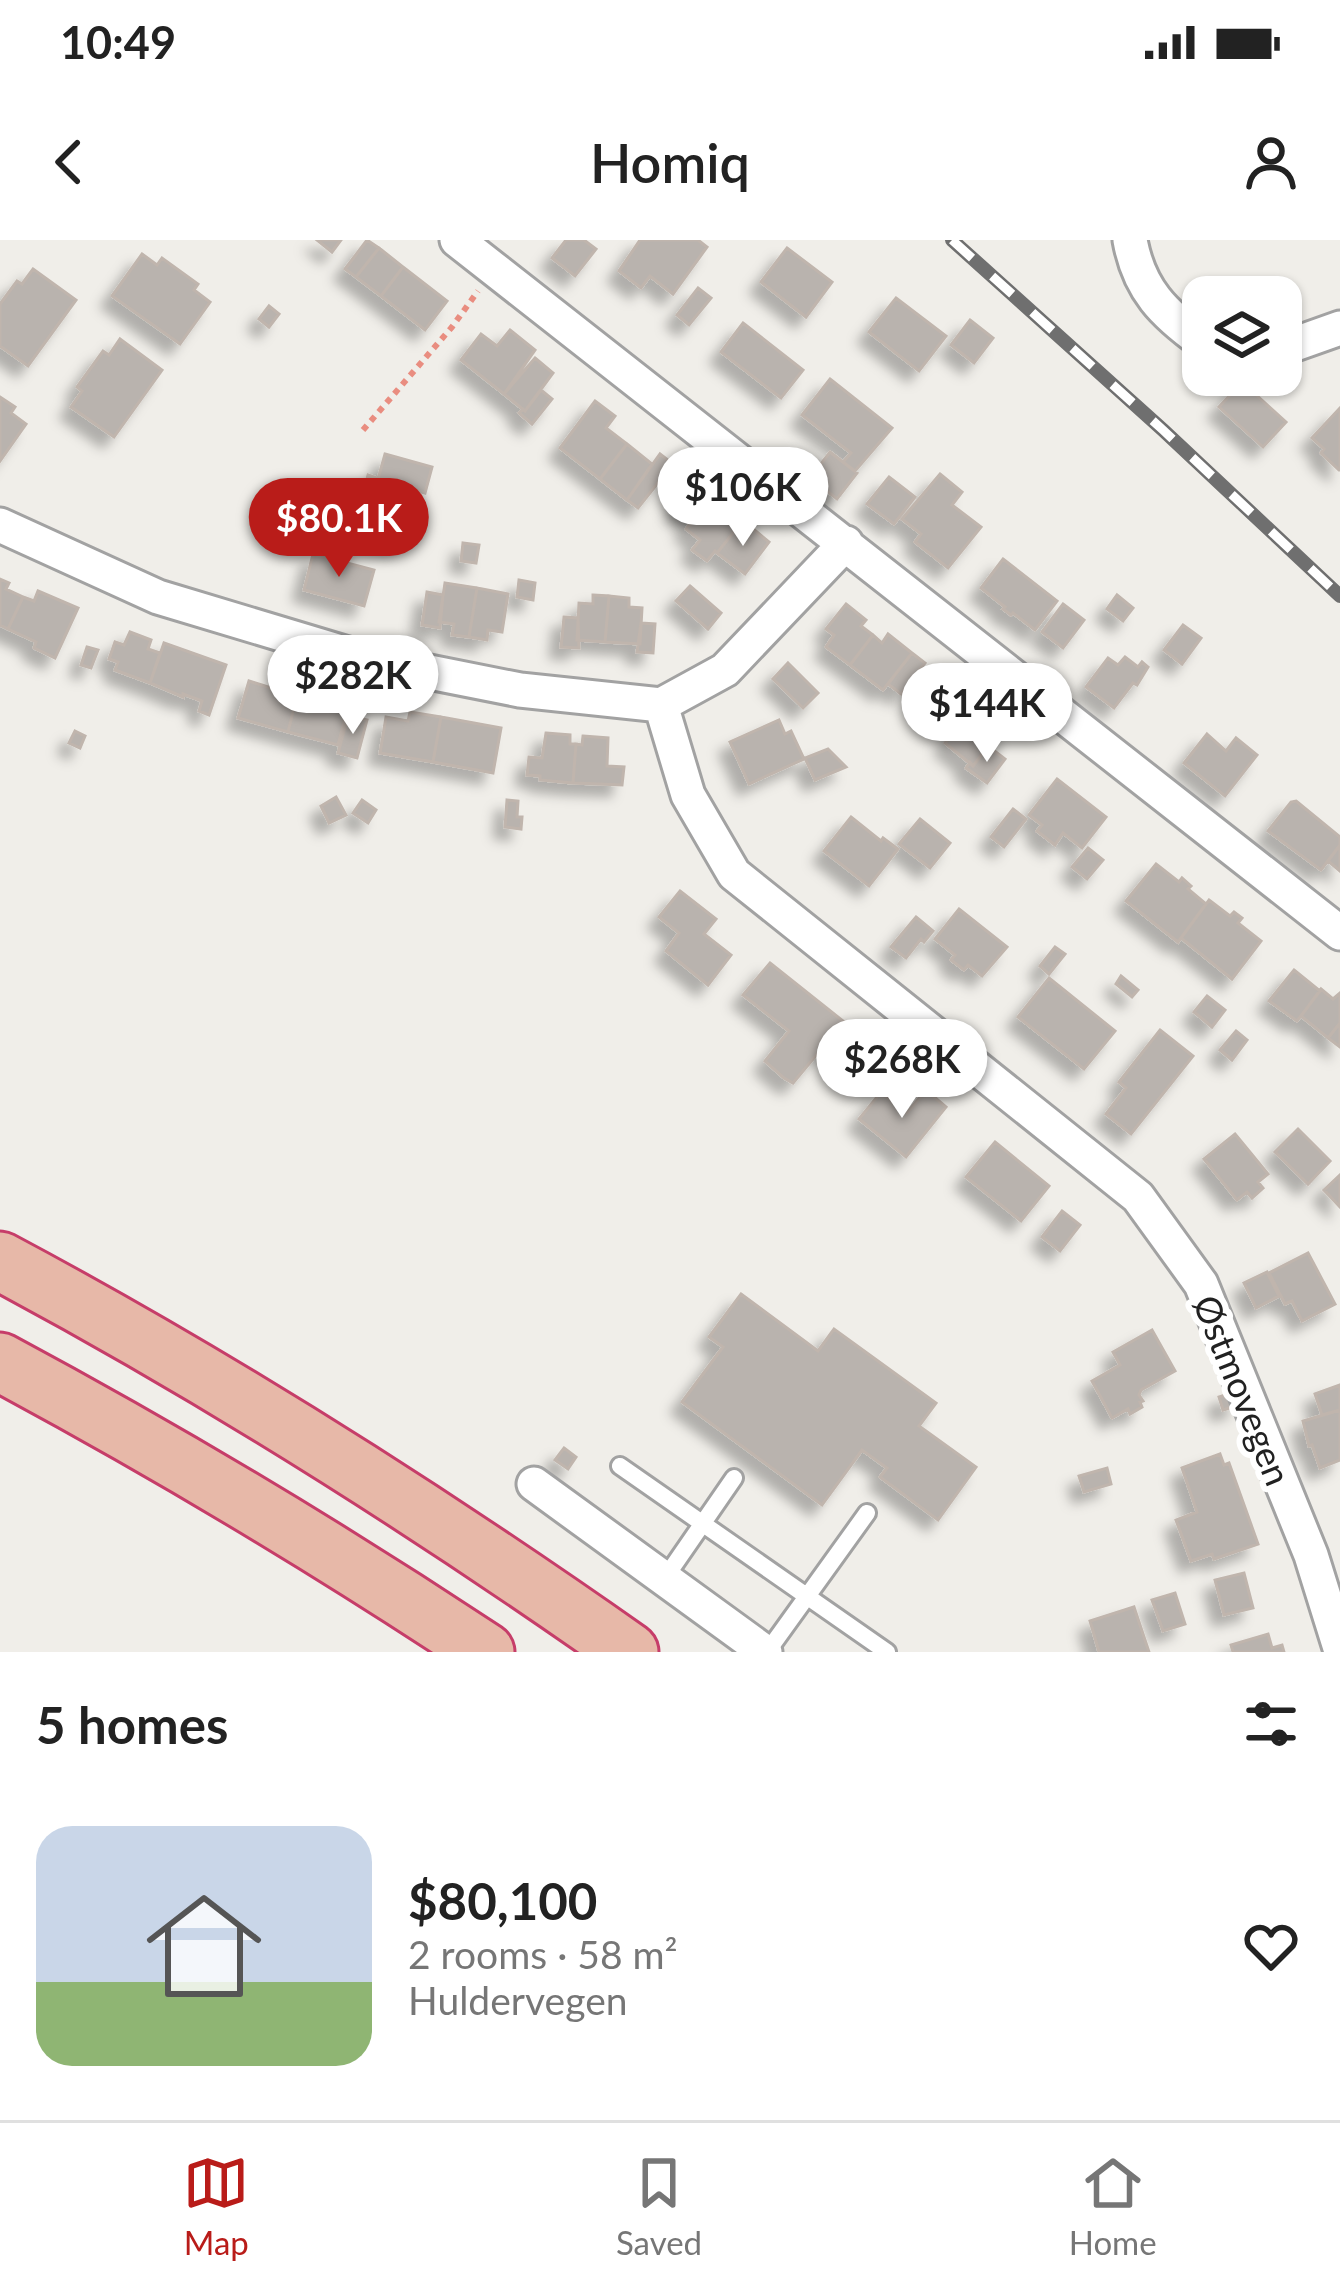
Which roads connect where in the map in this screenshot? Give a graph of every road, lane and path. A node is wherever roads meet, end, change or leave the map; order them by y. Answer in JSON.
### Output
{"nodes":[{"id":1,"x":457,"y":240,"type":"edge"},
{"id":2,"x":1130,"y":240,"type":"edge"},
{"id":3,"x":494,"y":269,"type":"junction"},
{"id":4,"x":1182,"y":327,"type":"edge"},
{"id":5,"x":1340,"y":328,"type":"edge"},
{"id":6,"x":1302,"y":342,"type":"edge"},
{"id":7,"x":363,"y":430,"type":"dead end"},
{"id":8,"x":0,"y":525,"type":"edge"},
{"id":9,"x":845,"y":543,"type":"junction"},
{"id":10,"x":661,"y":705,"type":"junction"},
{"id":11,"x":1340,"y":933,"type":"edge"},
{"id":12,"x":0,"y":1262,"type":"edge"},
{"id":13,"x":0,"y":1362,"type":"edge"},
{"id":14,"x":620,"y":1466,"type":"dead end"},
{"id":15,"x":734,"y":1478,"type":"dead end"},
{"id":16,"x":534,"y":1484,"type":"dead end"},
{"id":17,"x":867,"y":1513,"type":"dead end"},
{"id":18,"x":702,"y":1522,"type":"junction"},
{"id":19,"x":665,"y":1578,"type":"junction"},
{"id":20,"x":806,"y":1596,"type":"junction"},
{"id":21,"x":1340,"y":1648,"type":"edge"},
{"id":22,"x":485,"y":1652,"type":"edge"},
{"id":23,"x":629,"y":1652,"type":"edge"},
{"id":24,"x":766,"y":1652,"type":"edge"},
{"id":25,"x":887,"y":1652,"type":"edge"}],
"edges":[{"from":1,"to":3,"type":"street"},
{"from":2,"to":4,"type":"street"},
{"from":3,"to":7,"type":"path"},
{"from":3,"to":9,"type":"street"},
{"from":5,"to":6,"type":"street"},
{"from":8,"to":10,"type":"street"},
{"from":9,"to":10,"type":"street"},
{"from":9,"to":11,"type":"street"},
{"from":10,"to":21,"type":"street","name":"Østmovegen"},
{"from":12,"to":23,"type":"highway"},
{"from":13,"to":22,"type":"highway"},
{"from":14,"to":18,"type":"lane"},
{"from":15,"to":18,"type":"lane"},
{"from":16,"to":19,"type":"street"},
{"from":17,"to":20,"type":"lane"},
{"from":18,"to":19,"type":"lane"},
{"from":18,"to":20,"type":"lane"},
{"from":19,"to":24,"type":"street"},
{"from":20,"to":24,"type":"lane"},
{"from":20,"to":25,"type":"lane"}]}
